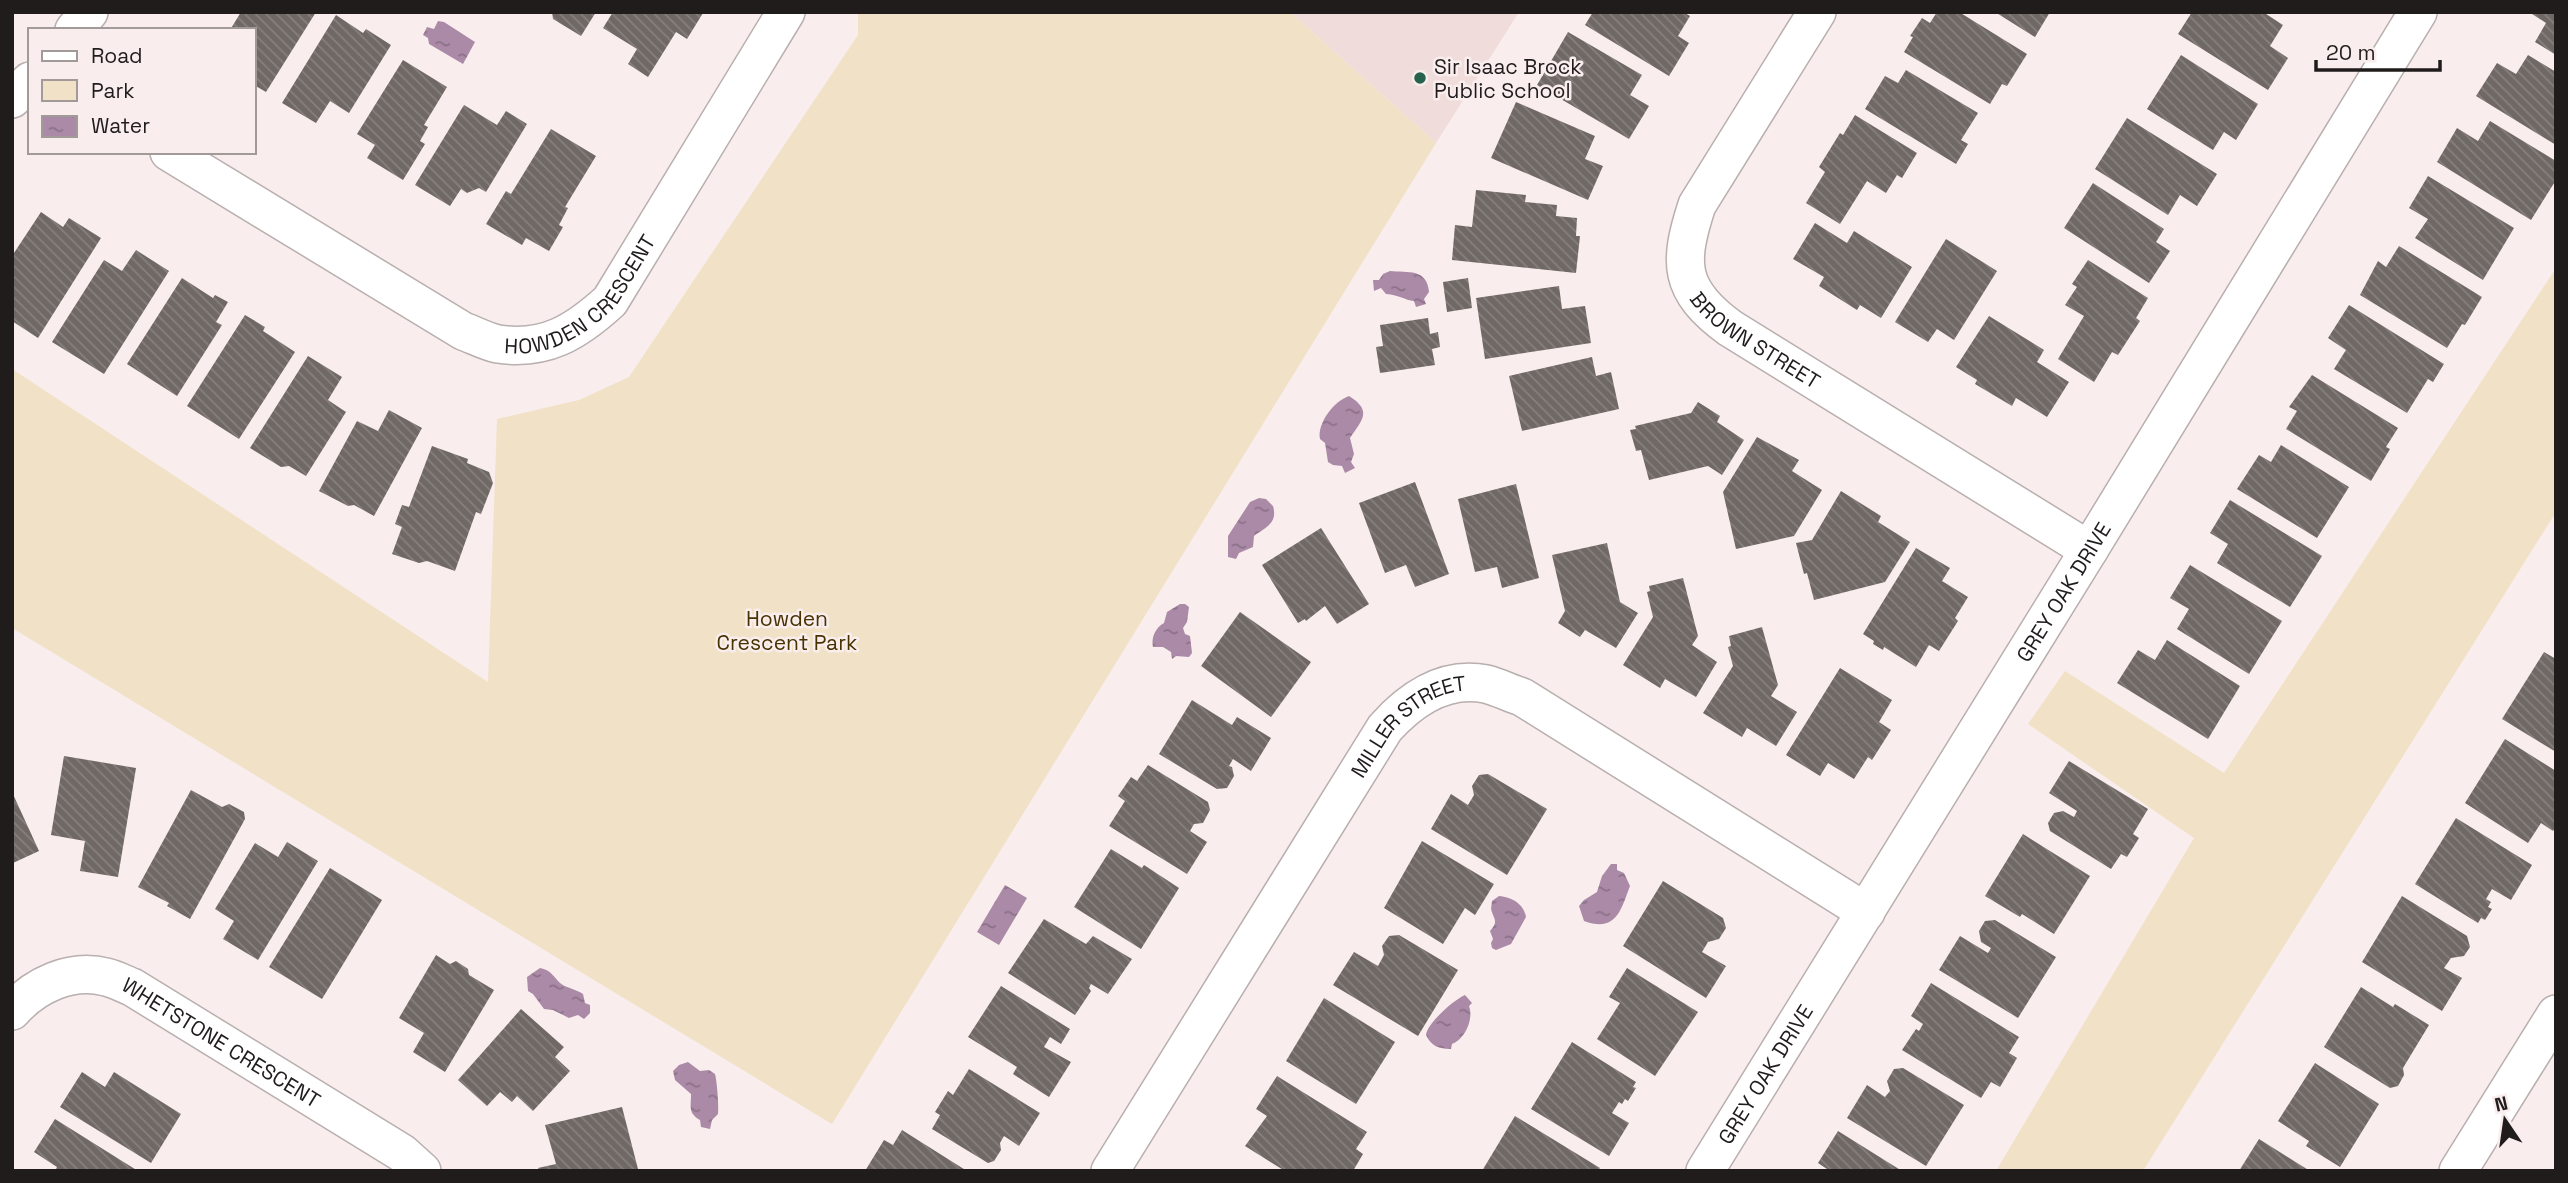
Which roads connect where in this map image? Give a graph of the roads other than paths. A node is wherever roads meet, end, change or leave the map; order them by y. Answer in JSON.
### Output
{"nodes":[{"id":1,"x":89,"y":12,"type":"edge"},
{"id":2,"x":786,"y":12,"type":"edge"},
{"id":3,"x":1817,"y":12,"type":"edge"},
{"id":4,"x":2418,"y":12,"type":"edge"},
{"id":5,"x":76,"y":28,"type":"edge"},
{"id":6,"x":12,"y":57,"type":"edge"},
{"id":7,"x":28,"y":66,"type":"edge"},
{"id":8,"x":28,"y":82,"type":"edge"},
{"id":9,"x":12,"y":99,"type":"edge"},
{"id":10,"x":172,"y":154,"type":"edge"},
{"id":11,"x":2089,"y":550,"type":"junction"},
{"id":12,"x":1866,"y":912,"type":"junction"},
{"id":13,"x":12,"y":1011,"type":"edge"},
{"id":14,"x":2556,"y":1014,"type":"edge"},
{"id":15,"x":422,"y":1171,"type":"edge"},
{"id":16,"x":1111,"y":1171,"type":"edge"},
{"id":17,"x":1704,"y":1171,"type":"edge"},
{"id":18,"x":2459,"y":1171,"type":"edge"}],
"edges":[{"from":1,"to":5,"type":"street"},
{"from":2,"to":10,"type":"street","name":"HOWDEN CRESCENT"},
{"from":3,"to":11,"type":"street","name":"BROWN STREET"},
{"from":4,"to":11,"type":"street","name":"GREY OAK DRIVE"},
{"from":6,"to":7,"type":"street"},
{"from":8,"to":9,"type":"street"},
{"from":11,"to":12,"type":"street","name":"GREY OAK DRIVE"},
{"from":12,"to":16,"type":"street","name":"MILLER STREET"},
{"from":12,"to":17,"type":"street","name":"GREY OAK DRIVE"},
{"from":13,"to":15,"type":"street","name":"WHETSTONE CRESCENT"},
{"from":14,"to":18,"type":"street"}]}
